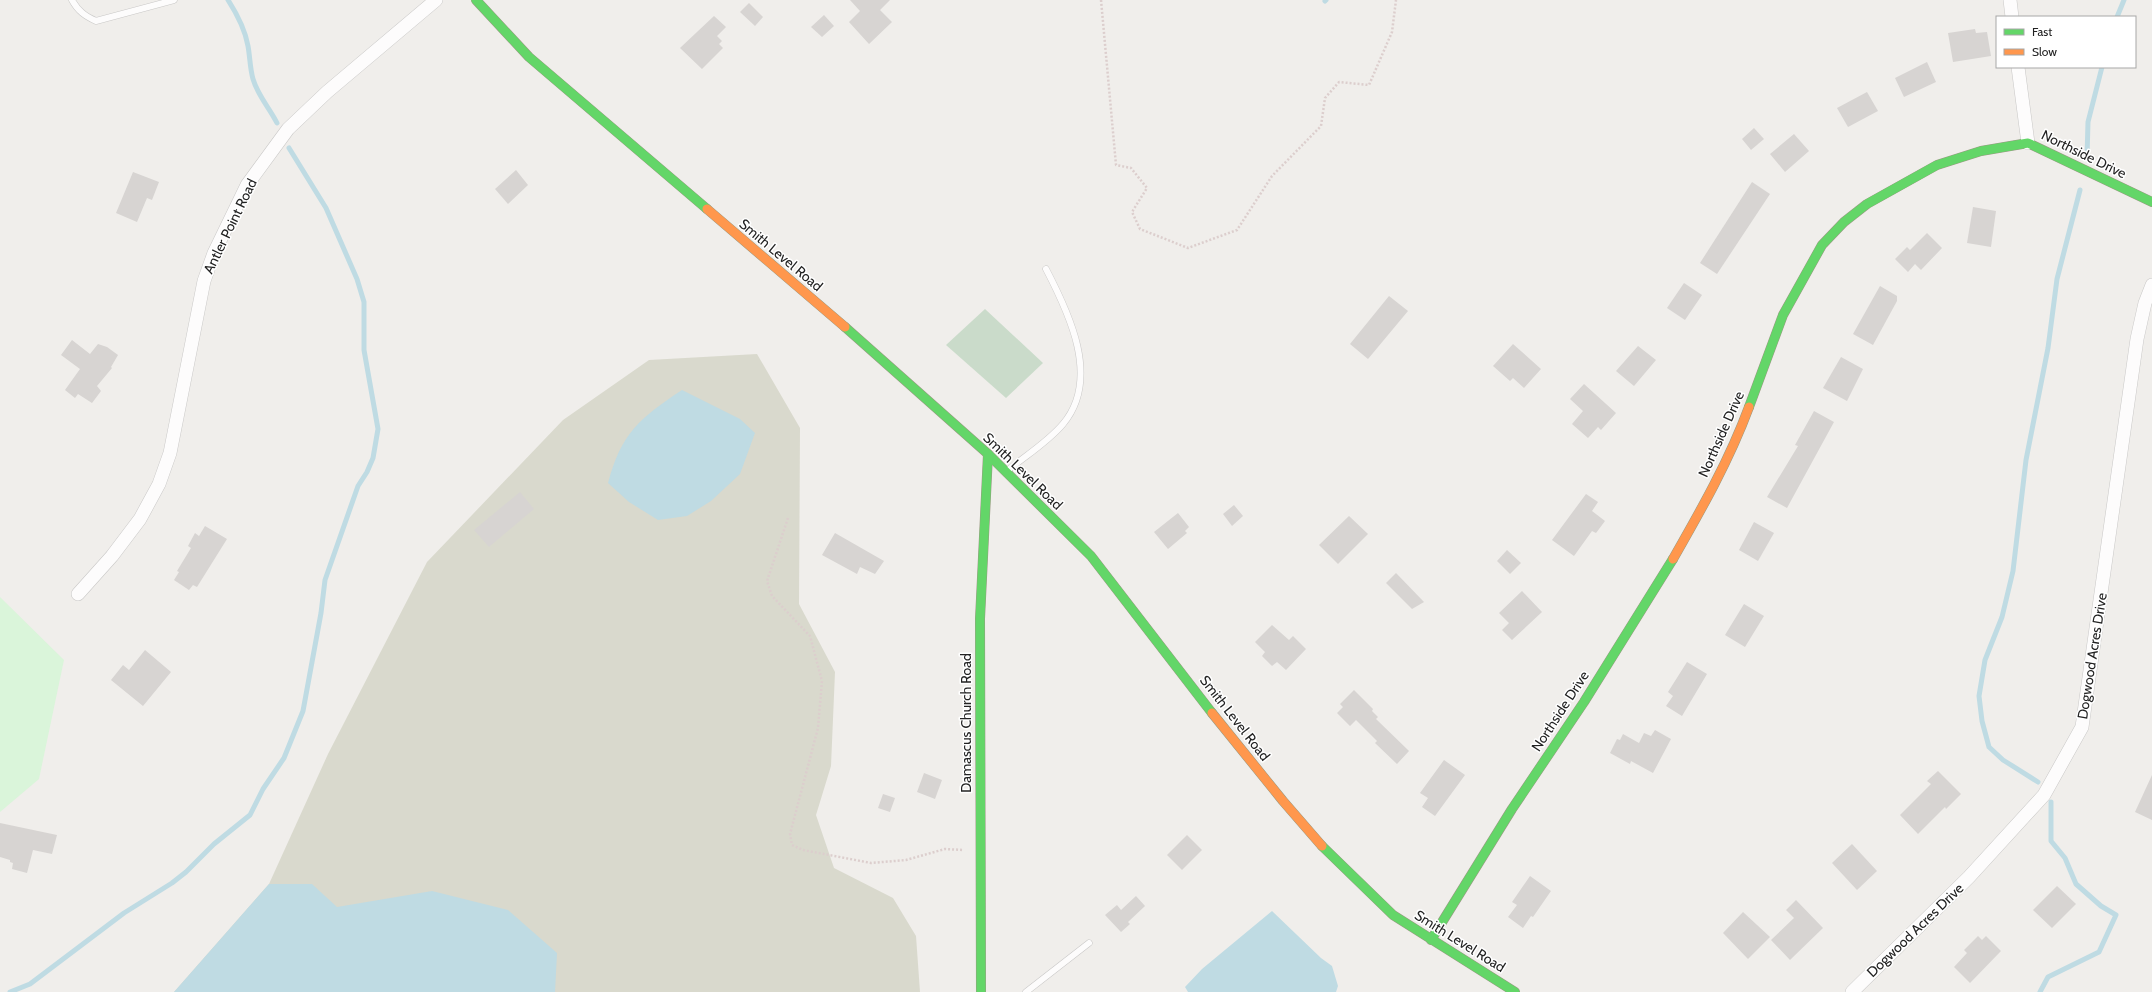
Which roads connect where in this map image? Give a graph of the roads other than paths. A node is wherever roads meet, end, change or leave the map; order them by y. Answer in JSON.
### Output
{"nodes":[{"id":1,"x":72,"y":0,"type":"edge"},
{"id":2,"x":174,"y":0,"type":"edge"},
{"id":3,"x":436,"y":0,"type":"edge"},
{"id":4,"x":476,"y":0,"type":"edge"},
{"id":5,"x":2010,"y":0,"type":"edge"},
{"id":6,"x":2012,"y":16,"type":"edge"},
{"id":7,"x":2018,"y":68,"type":"edge"},
{"id":8,"x":2028,"y":143,"type":"junction"},
{"id":9,"x":2152,"y":202,"type":"edge"},
{"id":10,"x":1046,"y":269,"type":"dead end"},
{"id":11,"x":2152,"y":284,"type":"edge"},
{"id":12,"x":988,"y":454,"type":"junction"},
{"id":13,"x":1006,"y":472,"type":"junction"},
{"id":14,"x":78,"y":594,"type":"dead end"},
{"id":15,"x":1431,"y":940,"type":"junction"},
{"id":16,"x":1089,"y":943,"type":"dead end"},
{"id":17,"x":981,"y":992,"type":"edge"},
{"id":18,"x":1026,"y":992,"type":"edge"},
{"id":19,"x":1515,"y":992,"type":"edge"},
{"id":20,"x":1852,"y":992,"type":"edge"}],
"edges":[{"from":1,"to":2,"type":"lane"},
{"from":3,"to":14,"type":"street","name":"Antler Point Road"},
{"from":4,"to":12,"type":"street","name":"Smith Level Road"},
{"from":5,"to":6,"type":"street"},
{"from":7,"to":8,"type":"street"},
{"from":8,"to":9,"type":"street","name":"Northside Drive"},
{"from":8,"to":15,"type":"street","name":"Northside Drive"},
{"from":10,"to":13,"type":"lane"},
{"from":11,"to":20,"type":"street","name":"Dogwood Acres Drive"},
{"from":12,"to":13,"type":"street","name":"Smith Level Road"},
{"from":12,"to":17,"type":"street","name":"Damascus Church Road"},
{"from":13,"to":15,"type":"street","name":"Smith Level Road"},
{"from":15,"to":19,"type":"street","name":"Smith Level Road"},
{"from":16,"to":18,"type":"lane"}]}
